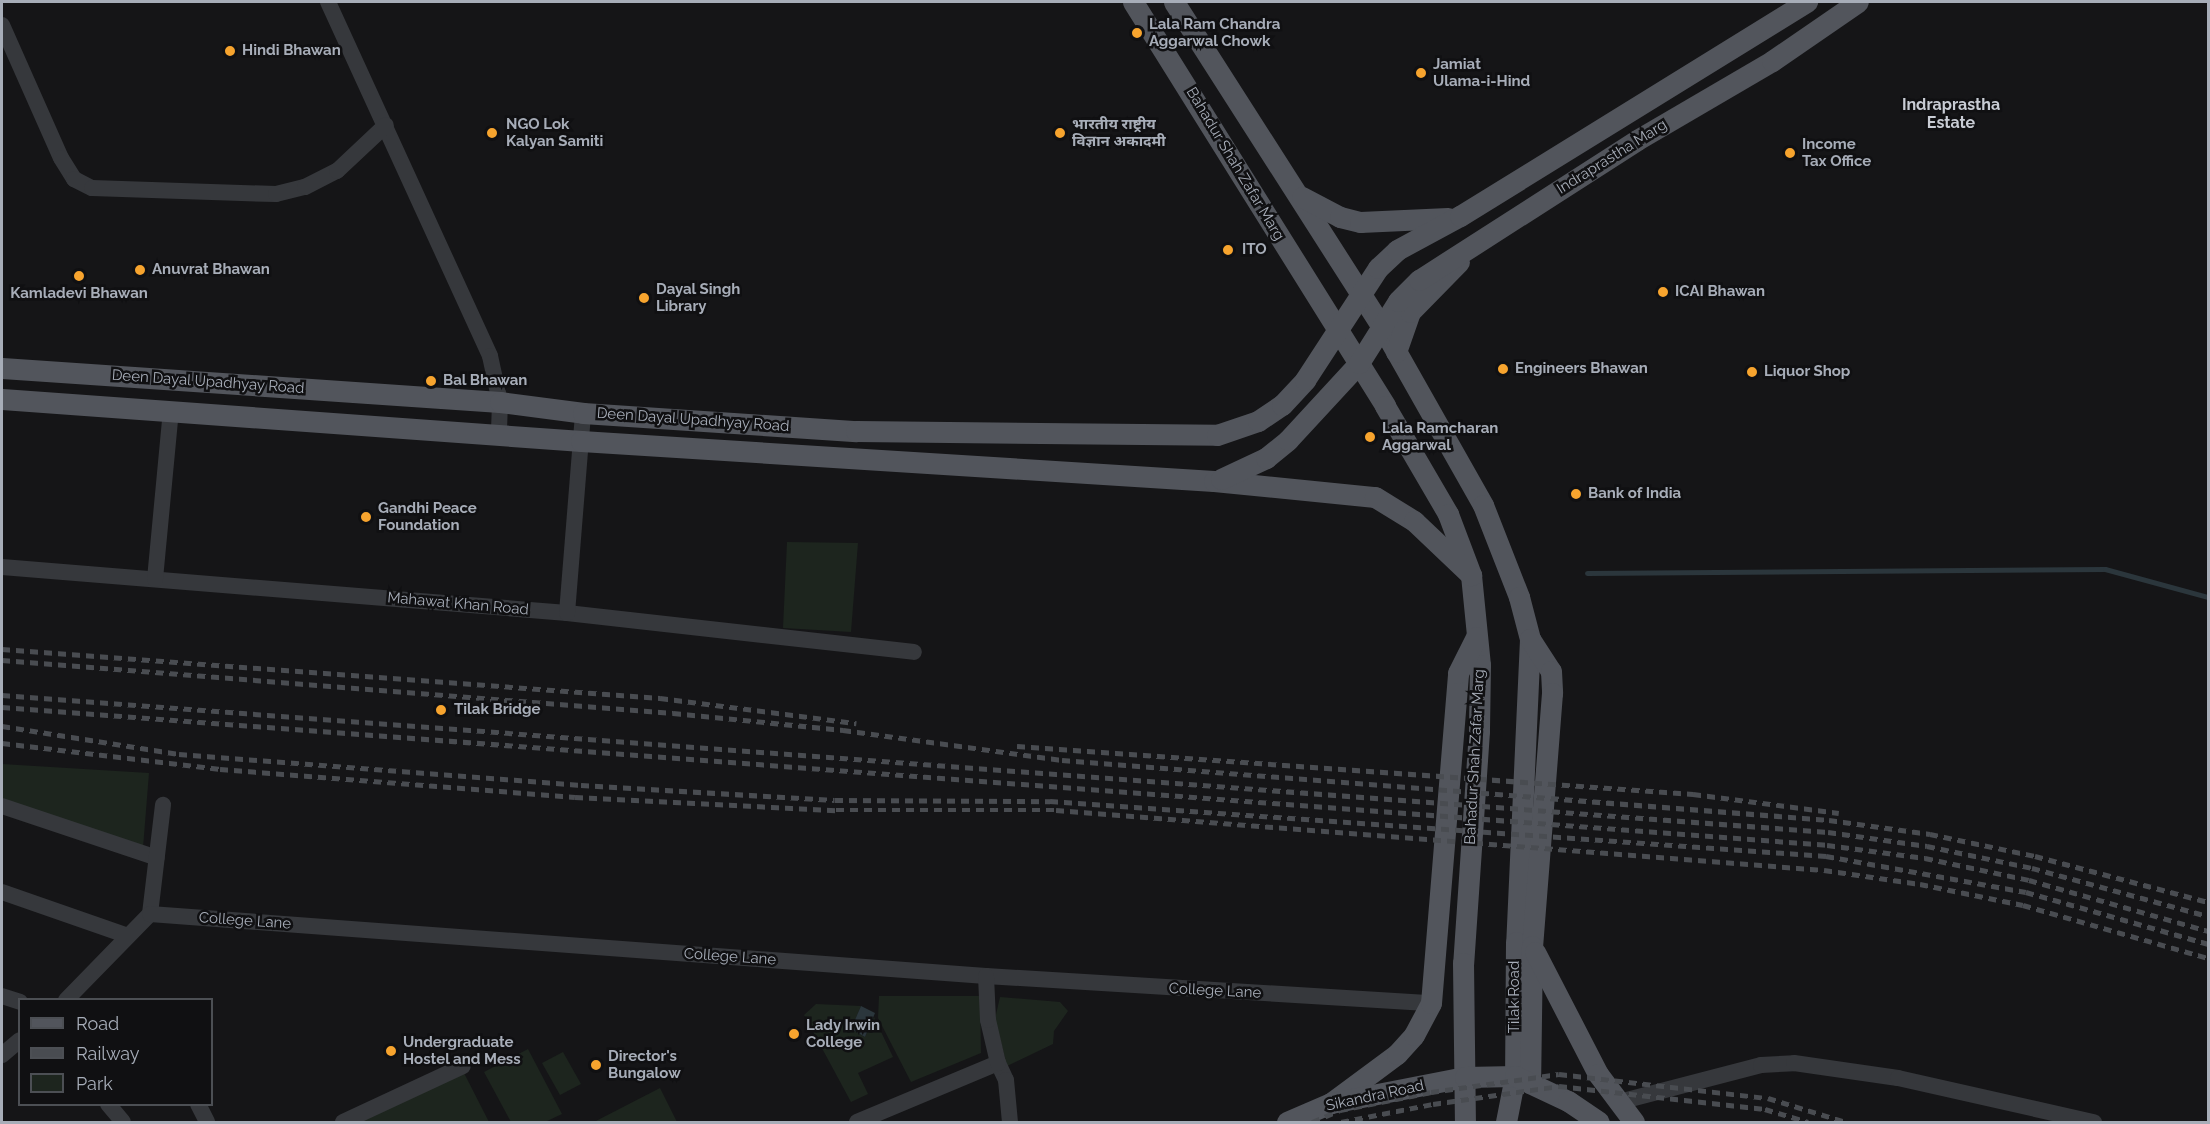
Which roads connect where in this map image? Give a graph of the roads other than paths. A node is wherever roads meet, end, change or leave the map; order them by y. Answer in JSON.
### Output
{"nodes":[{"id":1,"x":328,"y":2,"type":"edge"},
{"id":2,"x":1133,"y":2,"type":"edge"},
{"id":3,"x":1174,"y":2,"type":"edge"},
{"id":4,"x":1807,"y":2,"type":"edge"},
{"id":5,"x":1858,"y":2,"type":"edge"},
{"id":6,"x":2,"y":25,"type":"edge"},
{"id":7,"x":6,"y":41,"type":"edge"},
{"id":8,"x":386,"y":125,"type":"junction"},
{"id":9,"x":1297,"y":193,"type":"junction"},
{"id":10,"x":1460,"y":216,"type":"junction"},
{"id":11,"x":1474,"y":244,"type":"junction"},
{"id":12,"x":1362,"y":293,"type":"junction"},
{"id":13,"x":1337,"y":327,"type":"junction"},
{"id":14,"x":1384,"y":330,"type":"junction"},
{"id":15,"x":1396,"y":352,"type":"junction"},
{"id":16,"x":1359,"y":363,"type":"junction"},
{"id":17,"x":2,"y":368,"type":"edge"},
{"id":18,"x":2,"y":399,"type":"edge"},
{"id":19,"x":501,"y":402,"type":"junction"},
{"id":20,"x":171,"y":411,"type":"junction"},
{"id":21,"x":583,"y":413,"type":"junction"},
{"id":22,"x":499,"y":434,"type":"junction"},
{"id":23,"x":581,"y":441,"type":"junction"},
{"id":24,"x":1214,"y":481,"type":"junction"},
{"id":25,"x":2,"y":567,"type":"edge"},
{"id":26,"x":1471,"y":575,"type":"junction"},
{"id":27,"x":155,"y":579,"type":"junction"},
{"id":28,"x":567,"y":613,"type":"junction"},
{"id":29,"x":1477,"y":635,"type":"junction"},
{"id":30,"x":1530,"y":639,"type":"junction"},
{"id":31,"x":914,"y":651,"type":"dead end"},
{"id":32,"x":164,"y":805,"type":"dead end"},
{"id":33,"x":2,"y":806,"type":"edge"},
{"id":34,"x":157,"y":858,"type":"junction"},
{"id":35,"x":2,"y":892,"type":"edge"},
{"id":36,"x":150,"y":914,"type":"junction"},
{"id":37,"x":128,"y":936,"type":"junction"},
{"id":38,"x":1532,"y":946,"type":"junction"},
{"id":39,"x":1436,"y":960,"type":"junction"},
{"id":40,"x":1463,"y":963,"type":"junction"},
{"id":41,"x":986,"y":976,"type":"junction"},
{"id":42,"x":2,"y":996,"type":"edge"},
{"id":43,"x":67,"y":998,"type":"edge"},
{"id":44,"x":18,"y":1001,"type":"edge"},
{"id":45,"x":1431,"y":1003,"type":"junction"},
{"id":46,"x":18,"y":1042,"type":"edge"},
{"id":47,"x":2,"y":1055,"type":"edge"},
{"id":48,"x":998,"y":1063,"type":"junction"},
{"id":49,"x":463,"y":1066,"type":"dead end"},
{"id":50,"x":1466,"y":1077,"type":"junction"},
{"id":51,"x":1522,"y":1079,"type":"junction"},
{"id":52,"x":1619,"y":1102,"type":"junction"},
{"id":53,"x":1331,"y":1103,"type":"junction"},
{"id":54,"x":110,"y":1106,"type":"edge"},
{"id":55,"x":199,"y":1106,"type":"edge"},
{"id":56,"x":123,"y":1122,"type":"edge"},
{"id":57,"x":207,"y":1122,"type":"edge"},
{"id":58,"x":343,"y":1122,"type":"edge"},
{"id":59,"x":857,"y":1122,"type":"edge"},
{"id":60,"x":1010,"y":1122,"type":"edge"},
{"id":61,"x":1288,"y":1122,"type":"edge"},
{"id":62,"x":1305,"y":1122,"type":"edge"},
{"id":63,"x":1465,"y":1122,"type":"edge"},
{"id":64,"x":1506,"y":1122,"type":"edge"},
{"id":65,"x":1599,"y":1122,"type":"edge"},
{"id":66,"x":1634,"y":1122,"type":"edge"},
{"id":67,"x":2094,"y":1122,"type":"edge"}],
"edges":[{"from":1,"to":8,"type":"street"},
{"from":2,"to":13,"type":"main road","name":"Bahadur Shah Zafar Marg"},
{"from":3,"to":9,"type":"main road"},
{"from":4,"to":10,"type":"main road","name":"Indraprastha Marg"},
{"from":5,"to":11,"type":"main road","name":"Indraprastha Marg"},
{"from":6,"to":7,"type":"street"},
{"from":7,"to":8,"type":"street"},
{"from":8,"to":19,"type":"street"},
{"from":9,"to":10,"type":"main road"},
{"from":9,"to":12,"type":"main road"},
{"from":10,"to":12,"type":"main road","name":"Indraprastha Marg"},
{"from":11,"to":14,"type":"main road","name":"Indraprastha Marg"},
{"from":11,"to":15,"type":"main road"},
{"from":12,"to":13,"type":"main road","name":"Deen Dayal Upadhyay Road"},
{"from":12,"to":14,"type":"main road"},
{"from":13,"to":16,"type":"main road","name":"Bahadur Shah Zafar Marg"},
{"from":13,"to":21,"type":"main road","name":"Deen Dayal Upadhyay Road"},
{"from":14,"to":15,"type":"main road"},
{"from":14,"to":16,"type":"main road","name":"Indraprastha Marg"},
{"from":15,"to":30,"type":"main road"},
{"from":16,"to":24,"type":"main road","name":"Indraprastha Marg"},
{"from":16,"to":26,"type":"main road","name":"Bahadur Shah Zafar Marg"},
{"from":17,"to":19,"type":"main road","name":"Deen Dayal Upadhyay Road"},
{"from":18,"to":20,"type":"main road","name":"Deen Dayal Upadhyay Road"},
{"from":19,"to":21,"type":"main road","name":"Deen Dayal Upadhyay Road"},
{"from":19,"to":22,"type":"street"},
{"from":20,"to":22,"type":"main road","name":"Deen Dayal Upadhyay Road"},
{"from":20,"to":27,"type":"street"},
{"from":21,"to":23,"type":"street"},
{"from":22,"to":23,"type":"main road","name":"Deen Dayal Upadhyay Road"},
{"from":23,"to":24,"type":"main road","name":"Deen Dayal Upadhyay Road"},
{"from":23,"to":28,"type":"street"},
{"from":24,"to":26,"type":"main road","name":"Deen Dayal Upadhyay Road"},
{"from":25,"to":27,"type":"street","name":"Mahawat Khan Road"},
{"from":26,"to":29,"type":"main road","name":"Bahadur Shah Zafar Marg"},
{"from":27,"to":28,"type":"street","name":"Mahawat Khan Road"},
{"from":28,"to":31,"type":"street","name":"Mahawat Khan Road"},
{"from":29,"to":39,"type":"main road"},
{"from":29,"to":40,"type":"main road","name":"Bahadur Shah Zafar Marg"},
{"from":30,"to":38,"type":"main road"},
{"from":30,"to":51,"type":"main road","name":"Tilak Road"},
{"from":32,"to":34,"type":"street"},
{"from":33,"to":34,"type":"street"},
{"from":34,"to":36,"type":"street"},
{"from":35,"to":37,"type":"street"},
{"from":36,"to":37,"type":"street"},
{"from":36,"to":41,"type":"street","name":"College Lane"},
{"from":37,"to":43,"type":"street"},
{"from":38,"to":51,"type":"main road"},
{"from":38,"to":52,"type":"main road"},
{"from":39,"to":40,"type":"main road"},
{"from":39,"to":45,"type":"main road"},
{"from":40,"to":50,"type":"main road"},
{"from":41,"to":45,"type":"street","name":"College Lane"},
{"from":41,"to":48,"type":"street"},
{"from":42,"to":44,"type":"street"},
{"from":45,"to":53,"type":"main road"},
{"from":46,"to":47,"type":"street"},
{"from":48,"to":59,"type":"street"},
{"from":48,"to":60,"type":"street"},
{"from":49,"to":58,"type":"street"},
{"from":50,"to":51,"type":"main road","name":"Sikandra Road"},
{"from":50,"to":53,"type":"main road","name":"Sikandra Road"},
{"from":50,"to":63,"type":"main road"},
{"from":51,"to":64,"type":"main road"},
{"from":51,"to":65,"type":"main road"},
{"from":52,"to":66,"type":"main road"},
{"from":52,"to":67,"type":"street"},
{"from":53,"to":61,"type":"main road","name":"Sikandra Road"},
{"from":54,"to":56,"type":"street"},
{"from":55,"to":57,"type":"street"},
{"from":61,"to":62,"type":"main road"}]}
